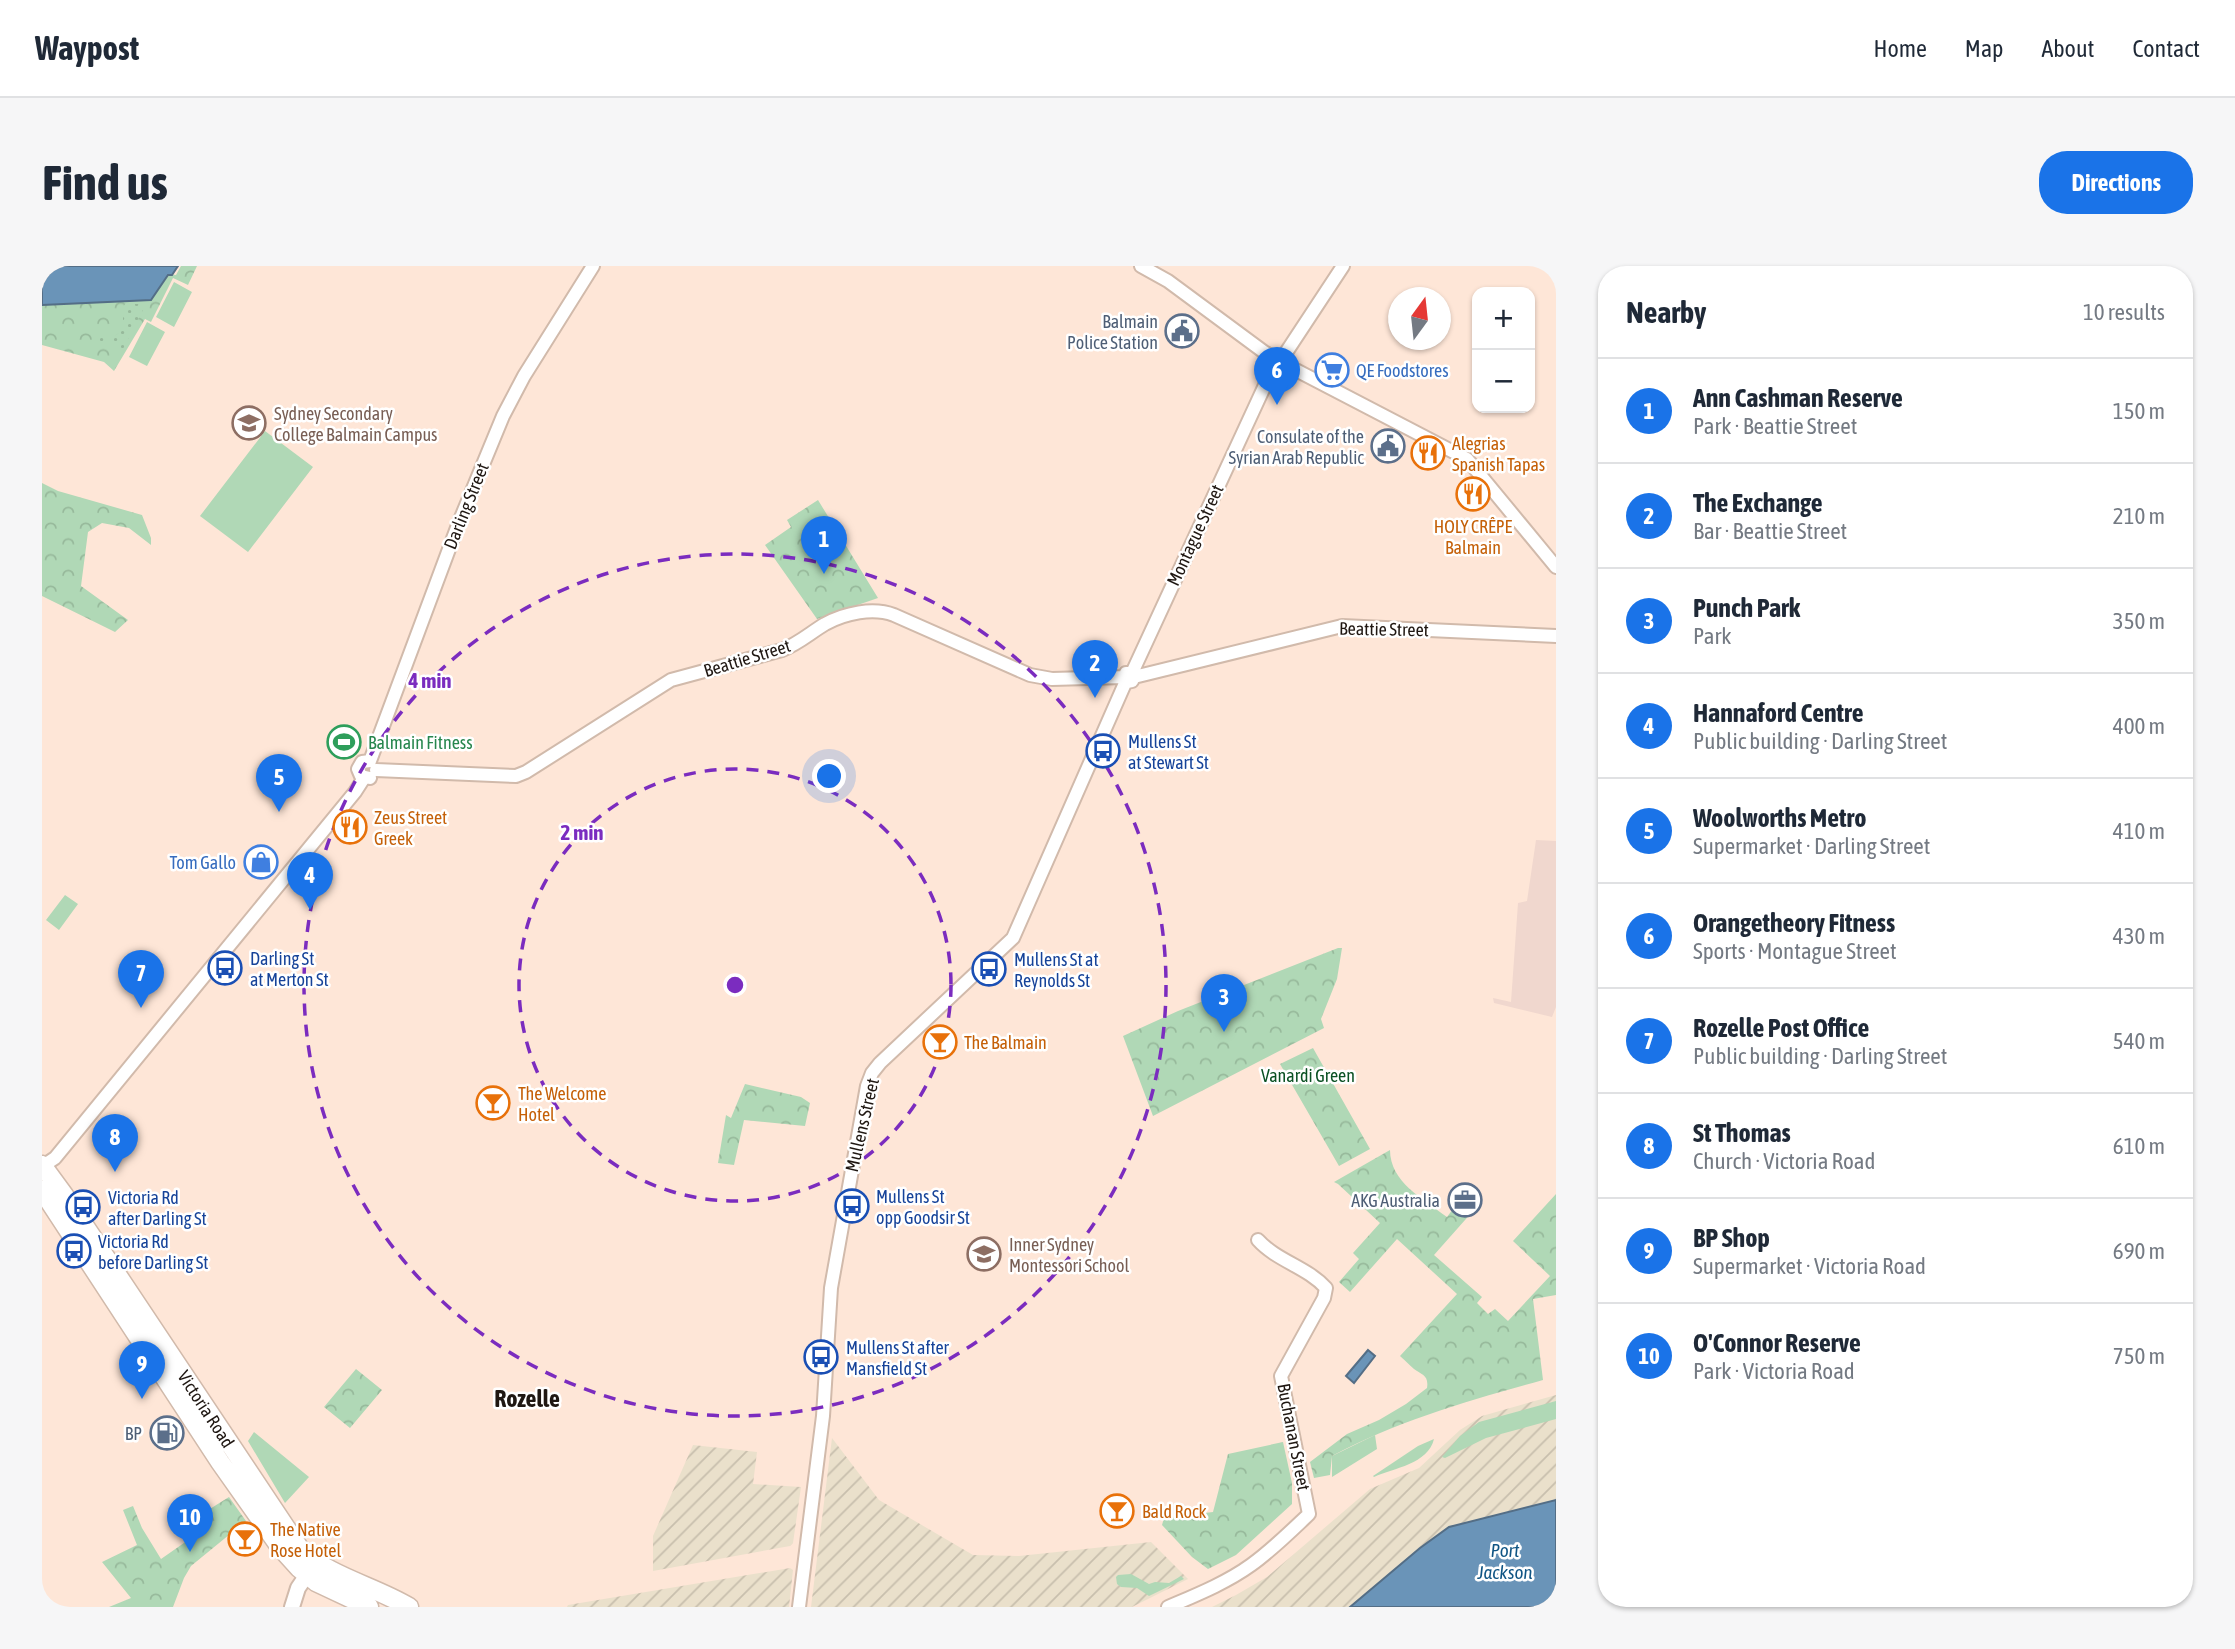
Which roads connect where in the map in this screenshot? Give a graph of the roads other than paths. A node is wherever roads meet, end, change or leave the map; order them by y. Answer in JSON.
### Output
{"nodes":[{"id":1,"x":593,"y":266,"type":"edge"},
{"id":2,"x":1141,"y":266,"type":"edge"},
{"id":3,"x":1343,"y":266,"type":"edge"},
{"id":4,"x":1280,"y":361,"type":"junction"},
{"id":5,"x":1556,"y":567,"type":"edge"},
{"id":6,"x":1556,"y":636,"type":"edge"},
{"id":7,"x":1129,"y":677,"type":"junction"},
{"id":8,"x":373,"y":766,"type":"junction"},
{"id":9,"x":42,"y":1166,"type":"edge"},
{"id":10,"x":42,"y":1190,"type":"edge"},
{"id":11,"x":1258,"y":1240,"type":"dead end"},
{"id":12,"x":311,"y":1569,"type":"junction"},
{"id":13,"x":799,"y":1606,"type":"edge"},
{"id":14,"x":292,"y":1607,"type":"edge"},
{"id":15,"x":369,"y":1607,"type":"edge"},
{"id":16,"x":409,"y":1607,"type":"edge"},
{"id":17,"x":1168,"y":1607,"type":"edge"}],
"edges":[{"from":1,"to":8,"type":"street","name":"Darling Street"},
{"from":2,"to":4,"type":"street"},
{"from":3,"to":4,"type":"street","name":"Montague Street"},
{"from":4,"to":5,"type":"street"},
{"from":4,"to":7,"type":"street","name":"Montague Street"},
{"from":6,"to":7,"type":"street","name":"Beattie Street"},
{"from":7,"to":8,"type":"street","name":"Beattie Street"},
{"from":7,"to":13,"type":"street","name":"Mullens Street"},
{"from":8,"to":9,"type":"street"},
{"from":9,"to":12,"type":"highway","name":"Victoria Road"},
{"from":10,"to":12,"type":"highway","name":"Victoria Road"},
{"from":11,"to":17,"type":"street","name":"Buchanan Street"},
{"from":12,"to":14,"type":"main road"},
{"from":12,"to":15,"type":"highway","name":"Victoria Road"},
{"from":12,"to":16,"type":"highway","name":"Victoria Road"}]}
